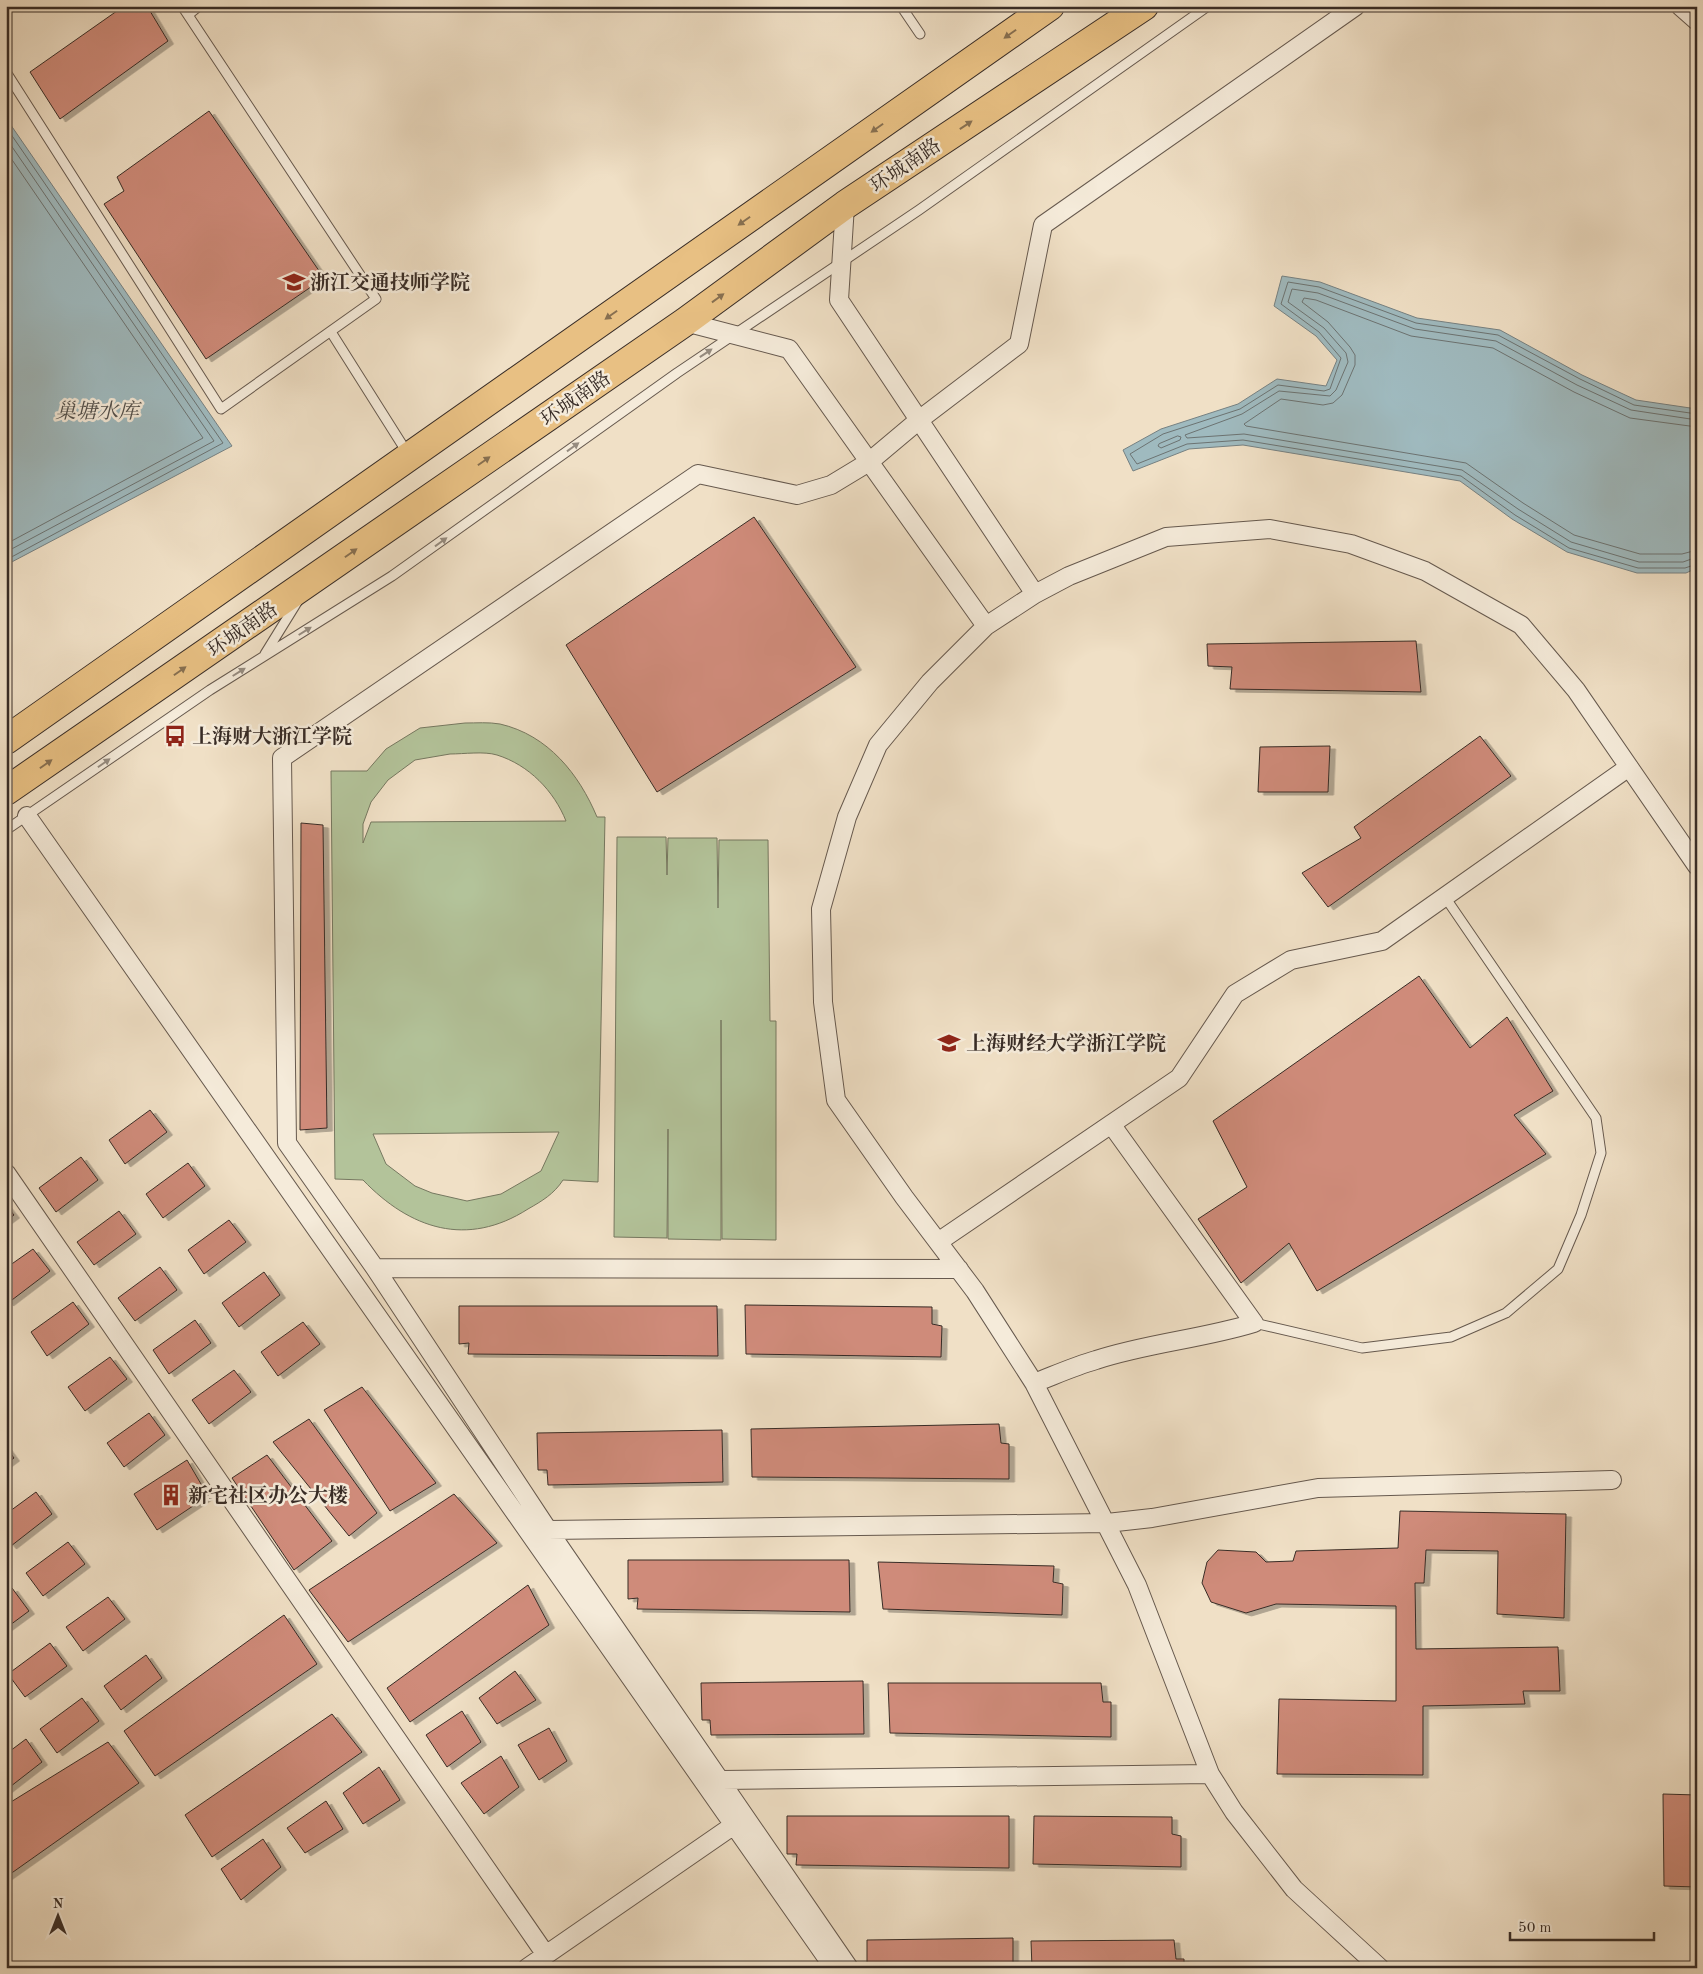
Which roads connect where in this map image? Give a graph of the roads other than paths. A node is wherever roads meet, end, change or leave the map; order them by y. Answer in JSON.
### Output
{"nodes":[{"id":1,"x":182,"y":6,"type":"edge"},
{"id":2,"x":199,"y":6,"type":"edge"},
{"id":3,"x":900,"y":6,"type":"edge"},
{"id":4,"x":1050,"y":6,"type":"edge"},
{"id":5,"x":1144,"y":6,"type":"edge"},
{"id":6,"x":1208,"y":6,"type":"edge"},
{"id":7,"x":1356,"y":6,"type":"edge"},
{"id":8,"x":1680,"y":6,"type":"edge"},
{"id":9,"x":188,"y":15,"type":"junction"},
{"id":10,"x":1697,"y":21,"type":"edge"},
{"id":11,"x":920,"y":34,"type":"dead end"},
{"id":12,"x":6,"y":72,"type":"edge"},
{"id":13,"x":845,"y":205,"type":"junction"},
{"id":14,"x":842,"y":262,"type":"junction"},
{"id":15,"x":685,"y":322,"type":"junction"},
{"id":16,"x":331,"y":332,"type":"junction"},
{"id":17,"x":734,"y":334,"type":"junction"},
{"id":18,"x":919,"y":420,"type":"junction"},
{"id":19,"x":410,"y":456,"type":"junction"},
{"id":20,"x":869,"y":462,"type":"junction"},
{"id":21,"x":310,"y":581,"type":"junction"},
{"id":22,"x":1035,"y":594,"type":"junction"},
{"id":23,"x":986,"y":626,"type":"junction"},
{"id":24,"x":264,"y":657,"type":"junction"},
{"id":25,"x":6,"y":740,"type":"edge"},
{"id":26,"x":1629,"y":768,"type":"junction"},
{"id":27,"x":6,"y":791,"type":"edge"},
{"id":28,"x":27,"y":816,"type":"junction"},
{"id":29,"x":6,"y":830,"type":"edge"},
{"id":30,"x":1697,"y":866,"type":"edge"},
{"id":31,"x":1445,"y":897,"type":"junction"},
{"id":32,"x":1111,"y":1124,"type":"junction"},
{"id":33,"x":6,"y":1173,"type":"edge"},
{"id":34,"x":938,"y":1242,"type":"junction"},
{"id":35,"x":375,"y":1268,"type":"junction"},
{"id":36,"x":959,"y":1269,"type":"junction"},
{"id":37,"x":1254,"y":1323,"type":"junction"},
{"id":38,"x":1034,"y":1383,"type":"junction"},
{"id":39,"x":1612,"y":1480,"type":"dead end"},
{"id":40,"x":1107,"y":1522,"type":"junction"},
{"id":41,"x":548,"y":1530,"type":"junction"},
{"id":42,"x":1210,"y":1774,"type":"junction"},
{"id":43,"x":722,"y":1780,"type":"junction"},
{"id":44,"x":734,"y":1825,"type":"junction"},
{"id":45,"x":546,"y":1955,"type":"junction"},
{"id":46,"x":527,"y":1968,"type":"edge"},
{"id":47,"x":834,"y":1968,"type":"edge"},
{"id":48,"x":849,"y":1968,"type":"edge"},
{"id":49,"x":1380,"y":1968,"type":"edge"}],
"edges":[{"from":1,"to":9,"type":"lane"},
{"from":2,"to":9,"type":"lane"},
{"from":3,"to":11,"type":"lane"},
{"from":4,"to":19,"type":"main road","one_way":true},
{"from":13,"to":5,"type":"main road","name":"环城南路","one_way":true},
{"from":6,"to":14,"type":"lane"},
{"from":7,"to":18,"type":"street"},
{"from":8,"to":10,"type":"street"},
{"from":9,"to":16,"type":"lane"},
{"from":12,"to":16,"type":"lane"},
{"from":13,"to":14,"type":"street"},
{"from":15,"to":13,"type":"main road","name":"环城南路","one_way":true},
{"from":14,"to":17,"type":"lane"},
{"from":14,"to":18,"type":"street"},
{"from":15,"to":17,"type":"street"},
{"from":21,"to":15,"type":"main road","name":"环城南路","one_way":true},
{"from":16,"to":19,"type":"lane"},
{"from":17,"to":20,"type":"street"},
{"from":24,"to":17,"type":"lane","one_way":true},
{"from":18,"to":20,"type":"street"},
{"from":18,"to":22,"type":"street"},
{"from":19,"to":25,"type":"main road"},
{"from":20,"to":23,"type":"street"},
{"from":20,"to":35,"type":"street"},
{"from":21,"to":24,"type":"lane"},
{"from":27,"to":21,"type":"main road","name":"环城南路","one_way":true},
{"from":22,"to":23,"type":"street"},
{"from":22,"to":26,"type":"street"},
{"from":23,"to":34,"type":"street"},
{"from":28,"to":24,"type":"lane","one_way":true},
{"from":26,"to":30,"type":"street"},
{"from":26,"to":31,"type":"street"},
{"from":28,"to":29,"type":"lane"},
{"from":28,"to":44,"type":"street"},
{"from":31,"to":32,"type":"street"},
{"from":31,"to":37,"type":"lane"},
{"from":32,"to":34,"type":"street"},
{"from":32,"to":37,"type":"street"},
{"from":33,"to":45,"type":"street"},
{"from":34,"to":36,"type":"street"},
{"from":35,"to":36,"type":"street"},
{"from":35,"to":41,"type":"street"},
{"from":36,"to":38,"type":"street"},
{"from":37,"to":38,"type":"street"},
{"from":38,"to":40,"type":"street"},
{"from":39,"to":40,"type":"street"},
{"from":40,"to":41,"type":"street"},
{"from":40,"to":42,"type":"street"},
{"from":41,"to":43,"type":"street"},
{"from":42,"to":43,"type":"street"},
{"from":42,"to":49,"type":"street"},
{"from":43,"to":48,"type":"street"},
{"from":44,"to":45,"type":"street"},
{"from":44,"to":47,"type":"street"},
{"from":45,"to":46,"type":"street"}]}
